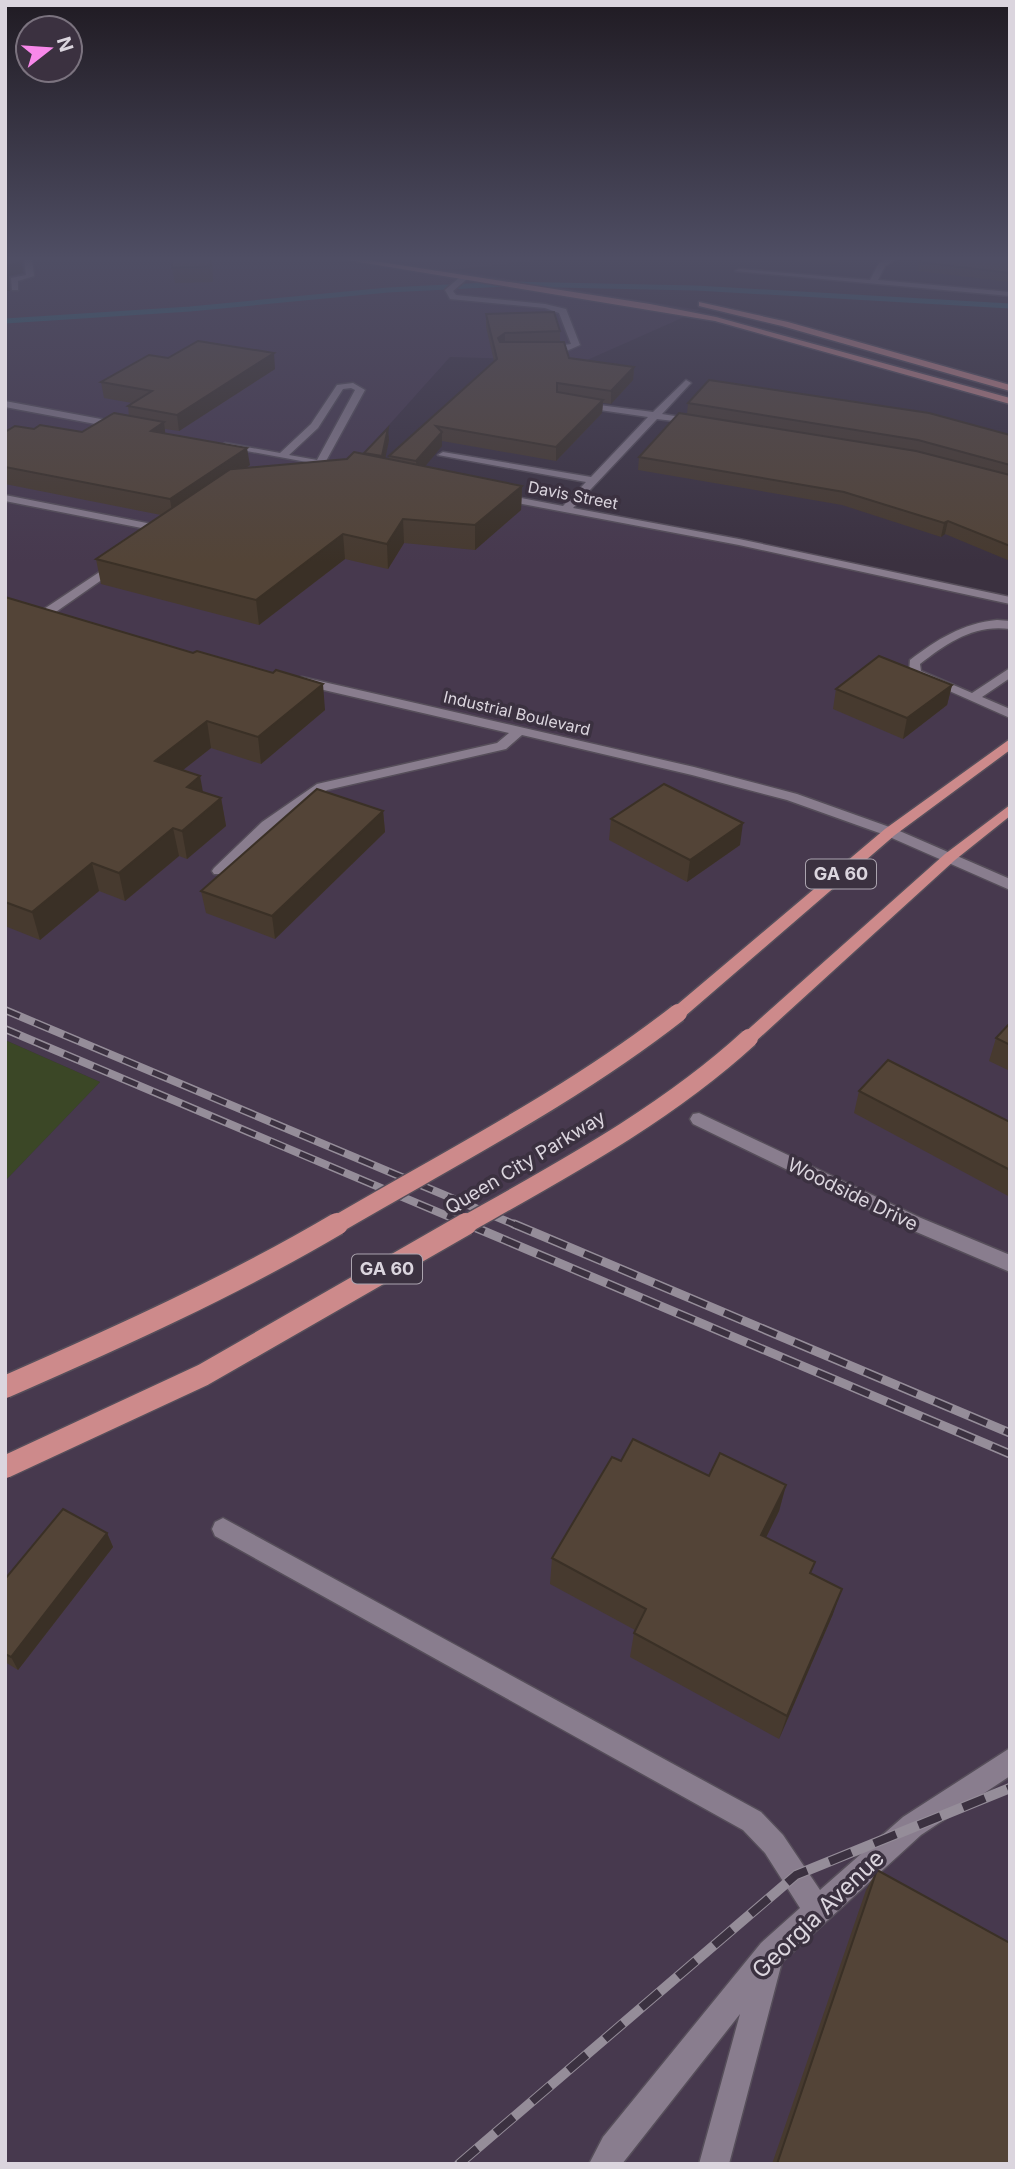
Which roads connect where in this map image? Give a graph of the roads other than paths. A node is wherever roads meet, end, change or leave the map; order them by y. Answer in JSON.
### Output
{"nodes":[{"id":1,"x":860,"y":359,"type":"edge"},
{"id":2,"x":909,"y":359,"type":"edge"},
{"id":3,"x":686,"y":383,"type":"dead end"},
{"id":4,"x":1010,"y":388,"type":"edge"},
{"id":5,"x":561,"y":401,"type":"edge"},
{"id":6,"x":1010,"y":401,"type":"edge"},
{"id":7,"x":5,"y":404,"type":"edge"},
{"id":8,"x":657,"y":416,"type":"junction"},
{"id":9,"x":712,"y":425,"type":"edge"},
{"id":10,"x":128,"y":427,"type":"edge"},
{"id":11,"x":209,"y":442,"type":"edge"},
{"id":12,"x":443,"y":455,"type":"dead end"},
{"id":13,"x":280,"y":456,"type":"junction"},
{"id":14,"x":320,"y":463,"type":"junction"},
{"id":15,"x":259,"y":467,"type":"edge"},
{"id":16,"x":347,"y":469,"type":"edge"},
{"id":17,"x":592,"y":480,"type":"junction"},
{"id":18,"x":484,"y":494,"type":"edge"},
{"id":19,"x":5,"y":498,"type":"edge"},
{"id":20,"x":565,"y":510,"type":"junction"},
{"id":21,"x":178,"y":523,"type":"edge"},
{"id":22,"x":167,"y":530,"type":"junction"},
{"id":23,"x":156,"y":538,"type":"edge"},
{"id":24,"x":122,"y":561,"type":"edge"},
{"id":25,"x":1010,"y":601,"type":"edge"},
{"id":26,"x":37,"y":620,"type":"edge"},
{"id":27,"x":1010,"y":625,"type":"edge"},
{"id":28,"x":1010,"y":672,"type":"edge"},
{"id":29,"x":284,"y":677,"type":"edge"},
{"id":30,"x":973,"y":698,"type":"junction"},
{"id":31,"x":1010,"y":714,"type":"edge"},
{"id":32,"x":519,"y":731,"type":"junction"},
{"id":33,"x":1010,"y":743,"type":"edge"},
{"id":34,"x":1010,"y":808,"type":"edge"},
{"id":35,"x":890,"y":832,"type":"junction"},
{"id":36,"x":950,"y":857,"type":"junction"},
{"id":37,"x":219,"y":871,"type":"edge"},
{"id":38,"x":1010,"y":884,"type":"edge"},
{"id":39,"x":699,"y":1119,"type":"dead end"},
{"id":40,"x":1010,"y":1264,"type":"edge"},
{"id":41,"x":5,"y":1387,"type":"edge"},
{"id":42,"x":5,"y":1467,"type":"edge"},
{"id":43,"x":223,"y":1529,"type":"dead end"},
{"id":44,"x":1010,"y":1761,"type":"edge"},
{"id":45,"x":818,"y":1911,"type":"junction"},
{"id":46,"x":771,"y":1953,"type":"junction"},
{"id":47,"x":604,"y":2164,"type":"edge"},
{"id":48,"x":714,"y":2164,"type":"edge"}],
"edges":[{"from":1,"to":6,"type":"main road"},
{"from":2,"to":4,"type":"main road"},
{"from":3,"to":8,"type":"street"},
{"from":5,"to":8,"type":"street"},
{"from":7,"to":10,"type":"street"},
{"from":8,"to":9,"type":"street"},
{"from":8,"to":17,"type":"street"},
{"from":11,"to":13,"type":"street"},
{"from":12,"to":17,"type":"street"},
{"from":13,"to":14,"type":"street"},
{"from":13,"to":14,"type":"street"},
{"from":13,"to":15,"type":"street"},
{"from":14,"to":16,"type":"street"},
{"from":17,"to":20,"type":"street"},
{"from":18,"to":20,"type":"street","name":"Davis Street"},
{"from":19,"to":22,"type":"street"},
{"from":20,"to":25,"type":"street","name":"Davis Street"},
{"from":21,"to":22,"type":"street"},
{"from":22,"to":23,"type":"street"},
{"from":24,"to":26,"type":"street"},
{"from":27,"to":30,"type":"street"},
{"from":28,"to":30,"type":"street"},
{"from":29,"to":32,"type":"street","name":"Industrial Boulevard"},
{"from":30,"to":31,"type":"street"},
{"from":32,"to":35,"type":"street","name":"Industrial Boulevard"},
{"from":32,"to":37,"type":"street"},
{"from":33,"to":35,"type":"main road","name":"Queen City Parkway","number":"GA 60"},
{"from":34,"to":36,"type":"main road","name":"Queen City Parkway","number":"GA 60"},
{"from":35,"to":36,"type":"street","name":"Industrial Boulevard"},
{"from":35,"to":41,"type":"main road","name":"Queen City Parkway","number":"GA 60","bridge":true},
{"from":36,"to":38,"type":"street","name":"Industrial Boulevard"},
{"from":36,"to":42,"type":"main road","name":"Queen City Parkway","number":"GA 60","bridge":true},
{"from":39,"to":40,"type":"street","name":"Woodside Drive"},
{"from":43,"to":45,"type":"street"},
{"from":44,"to":45,"type":"street","name":"Georgia Avenue"},
{"from":45,"to":46,"type":"street","name":"Georgia Avenue"},
{"from":46,"to":47,"type":"street","name":"Georgia Avenue"},
{"from":46,"to":48,"type":"street"}]}
